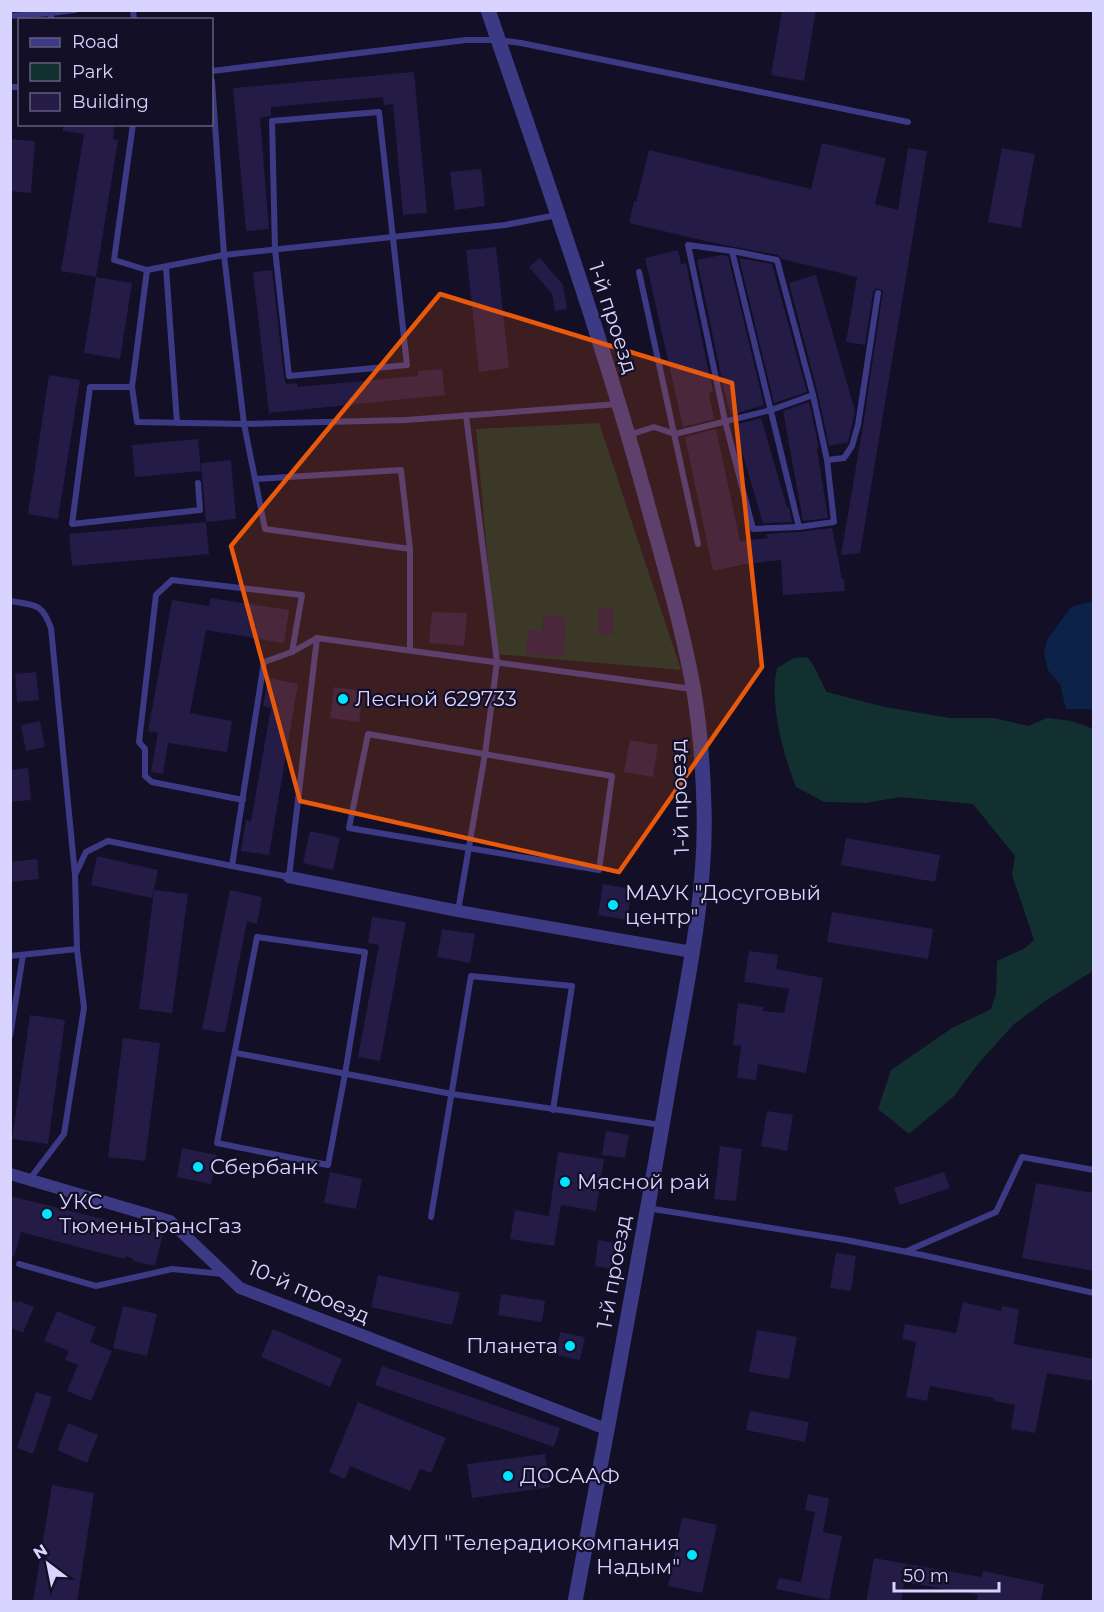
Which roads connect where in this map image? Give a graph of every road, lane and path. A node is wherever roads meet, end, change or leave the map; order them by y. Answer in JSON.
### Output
{"nodes":[{"id":1,"x":75,"y":10,"type":"edge"},
{"id":2,"x":488,"y":10,"type":"edge"},
{"id":3,"x":10,"y":16,"type":"edge"},
{"id":4,"x":51,"y":16,"type":"edge"},
{"id":5,"x":498,"y":40,"type":"junction"},
{"id":6,"x":213,"y":71,"type":"edge"},
{"id":7,"x":213,"y":96,"type":"edge"},
{"id":8,"x":908,"y":122,"type":"dead end"},
{"id":9,"x":133,"y":126,"type":"edge"},
{"id":10,"x":558,"y":215,"type":"junction"},
{"id":11,"x":393,"y":237,"type":"junction"},
{"id":12,"x":275,"y":249,"type":"junction"},
{"id":13,"x":732,"y":251,"type":"junction"},
{"id":14,"x":224,"y":255,"type":"junction"},
{"id":15,"x":166,"y":267,"type":"junction"},
{"id":16,"x":147,"y":270,"type":"junction"},
{"id":17,"x":639,"y":272,"type":"dead end"},
{"id":18,"x":878,"y":293,"type":"dead end"},
{"id":19,"x":132,"y":387,"type":"junction"},
{"id":20,"x":813,"y":395,"type":"junction"},
{"id":21,"x":619,"y":404,"type":"junction"},
{"id":22,"x":771,"y":410,"type":"junction"},
{"id":23,"x":466,"y":415,"type":"junction"},
{"id":24,"x":725,"y":422,"type":"junction"},
{"id":25,"x":177,"y":423,"type":"junction"},
{"id":26,"x":244,"y":424,"type":"junction"},
{"id":27,"x":675,"y":434,"type":"junction"},
{"id":28,"x":628,"y":436,"type":"junction"},
{"id":29,"x":827,"y":460,"type":"junction"},
{"id":30,"x":256,"y":478,"type":"junction"},
{"id":31,"x":198,"y":483,"type":"dead end"},
{"id":32,"x":799,"y":527,"type":"junction"},
{"id":33,"x":698,"y":544,"type":"dead end"},
{"id":34,"x":410,"y":549,"type":"junction"},
{"id":35,"x":10,"y":602,"type":"edge"},
{"id":36,"x":317,"y":638,"type":"junction"},
{"id":37,"x":410,"y":650,"type":"junction"},
{"id":38,"x":292,"y":652,"type":"junction"},
{"id":39,"x":497,"y":662,"type":"junction"},
{"id":40,"x":694,"y":689,"type":"junction"},
{"id":41,"x":485,"y":754,"type":"junction"},
{"id":42,"x":243,"y":800,"type":"junction"},
{"id":43,"x":468,"y":849,"type":"junction"},
{"id":44,"x":232,"y":866,"type":"junction"},
{"id":45,"x":75,"y":875,"type":"junction"},
{"id":46,"x":289,"y":877,"type":"junction"},
{"id":47,"x":458,"y":911,"type":"junction"},
{"id":48,"x":77,"y":949,"type":"junction"},
{"id":49,"x":692,"y":952,"type":"junction"},
{"id":50,"x":23,"y":955,"type":"junction"},
{"id":51,"x":10,"y":956,"type":"edge"},
{"id":52,"x":10,"y":1036,"type":"edge"},
{"id":53,"x":236,"y":1053,"type":"junction"},
{"id":54,"x":345,"y":1074,"type":"junction"},
{"id":55,"x":452,"y":1094,"type":"junction"},
{"id":56,"x":553,"y":1110,"type":"junction"},
{"id":57,"x":662,"y":1125,"type":"junction"},
{"id":58,"x":1094,"y":1170,"type":"edge"},
{"id":59,"x":10,"y":1174,"type":"edge"},
{"id":60,"x":28,"y":1180,"type":"junction"},
{"id":61,"x":647,"y":1208,"type":"junction"},
{"id":62,"x":431,"y":1217,"type":"dead end"},
{"id":63,"x":907,"y":1252,"type":"junction"},
{"id":64,"x":19,"y":1264,"type":"dead end"},
{"id":65,"x":226,"y":1275,"type":"junction"},
{"id":66,"x":1094,"y":1293,"type":"edge"},
{"id":67,"x":606,"y":1429,"type":"junction"},
{"id":68,"x":575,"y":1602,"type":"edge"}],
"edges":[{"from":1,"to":4,"type":"lane"},
{"from":2,"to":5,"type":"street","name":"1-й проезд"},
{"from":3,"to":4,"type":"lane"},
{"from":5,"to":6,"type":"lane"},
{"from":5,"to":8,"type":"lane"},
{"from":5,"to":10,"type":"street","name":"1-й проезд"},
{"from":7,"to":14,"type":"lane"},
{"from":9,"to":16,"type":"lane"},
{"from":10,"to":11,"type":"lane"},
{"from":10,"to":21,"type":"street","name":"1-й проезд"},
{"from":11,"to":12,"type":"lane"},
{"from":11,"to":12,"type":"lane"},
{"from":11,"to":12,"type":"lane"},
{"from":12,"to":14,"type":"lane"},
{"from":13,"to":20,"type":"lane"},
{"from":13,"to":22,"type":"lane"},
{"from":13,"to":24,"type":"lane"},
{"from":14,"to":15,"type":"lane"},
{"from":14,"to":26,"type":"lane"},
{"from":15,"to":16,"type":"lane"},
{"from":15,"to":25,"type":"lane"},
{"from":16,"to":19,"type":"lane"},
{"from":17,"to":27,"type":"lane"},
{"from":18,"to":29,"type":"lane"},
{"from":19,"to":25,"type":"lane"},
{"from":19,"to":31,"type":"lane"},
{"from":20,"to":22,"type":"lane"},
{"from":20,"to":29,"type":"lane"},
{"from":21,"to":23,"type":"lane"},
{"from":21,"to":28,"type":"street","name":"1-й проезд"},
{"from":22,"to":24,"type":"lane"},
{"from":22,"to":32,"type":"lane"},
{"from":23,"to":26,"type":"lane"},
{"from":23,"to":39,"type":"lane"},
{"from":24,"to":27,"type":"lane"},
{"from":24,"to":32,"type":"lane"},
{"from":25,"to":26,"type":"lane"},
{"from":26,"to":30,"type":"lane"},
{"from":27,"to":28,"type":"lane"},
{"from":27,"to":33,"type":"lane"},
{"from":28,"to":40,"type":"street","name":"1-й проезд"},
{"from":29,"to":32,"type":"lane"},
{"from":30,"to":34,"type":"lane"},
{"from":30,"to":34,"type":"lane"},
{"from":34,"to":37,"type":"lane"},
{"from":35,"to":45,"type":"lane"},
{"from":36,"to":37,"type":"lane"},
{"from":36,"to":38,"type":"lane"},
{"from":36,"to":46,"type":"lane"},
{"from":37,"to":39,"type":"lane"},
{"from":38,"to":42,"type":"lane"},
{"from":38,"to":42,"type":"lane"},
{"from":39,"to":40,"type":"lane"},
{"from":39,"to":41,"type":"lane"},
{"from":40,"to":49,"type":"street","name":"1-й проезд"},
{"from":41,"to":43,"type":"lane"},
{"from":41,"to":43,"type":"lane"},
{"from":41,"to":43,"type":"lane"},
{"from":42,"to":44,"type":"lane"},
{"from":43,"to":47,"type":"lane"},
{"from":44,"to":45,"type":"lane"},
{"from":44,"to":46,"type":"lane"},
{"from":45,"to":48,"type":"lane"},
{"from":46,"to":47,"type":"street"},
{"from":47,"to":49,"type":"street"},
{"from":48,"to":50,"type":"lane"},
{"from":48,"to":60,"type":"lane"},
{"from":49,"to":57,"type":"street","name":"1-й проезд"},
{"from":50,"to":51,"type":"lane"},
{"from":50,"to":52,"type":"lane"},
{"from":53,"to":54,"type":"lane"},
{"from":53,"to":54,"type":"lane"},
{"from":53,"to":54,"type":"lane"},
{"from":54,"to":55,"type":"lane"},
{"from":55,"to":56,"type":"lane"},
{"from":55,"to":56,"type":"lane"},
{"from":55,"to":62,"type":"lane"},
{"from":56,"to":57,"type":"lane"},
{"from":57,"to":61,"type":"street","name":"1-й проезд"},
{"from":58,"to":63,"type":"lane"},
{"from":59,"to":60,"type":"street","name":"10-й проезд"},
{"from":60,"to":65,"type":"street","name":"10-й проезд"},
{"from":61,"to":63,"type":"lane"},
{"from":61,"to":67,"type":"street","name":"1-й проезд"},
{"from":63,"to":66,"type":"lane"},
{"from":64,"to":65,"type":"lane"},
{"from":65,"to":67,"type":"street","name":"10-й проезд"},
{"from":67,"to":68,"type":"street","name":"1-й проезд"}]}
